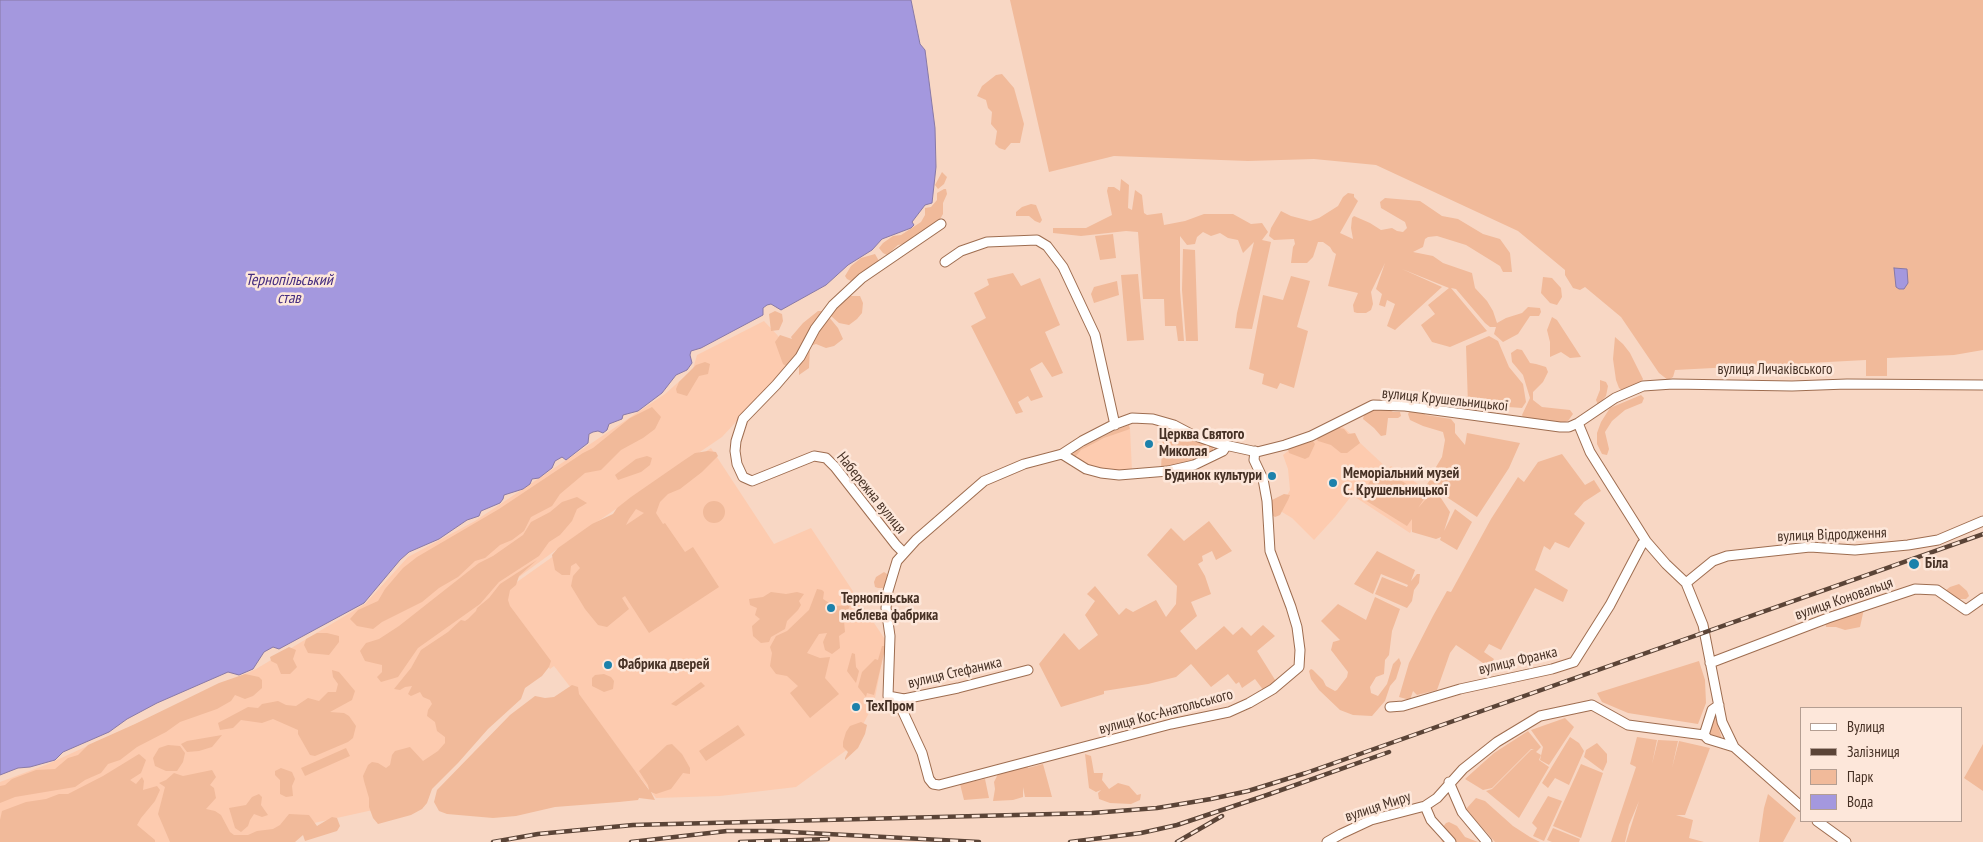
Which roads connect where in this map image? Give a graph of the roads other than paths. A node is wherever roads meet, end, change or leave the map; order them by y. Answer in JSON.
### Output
{"nodes":[{"id":1,"x":941,"y":224,"type":"dead end"},
{"id":2,"x":945,"y":262,"type":"dead end"},
{"id":3,"x":1983,"y":385,"type":"edge"},
{"id":4,"x":1578,"y":423,"type":"junction"},
{"id":5,"x":1115,"y":425,"type":"junction"},
{"id":6,"x":1227,"y":445,"type":"junction"},
{"id":7,"x":1255,"y":451,"type":"junction"},
{"id":8,"x":1062,"y":454,"type":"junction"},
{"id":9,"x":1983,"y":521,"type":"edge"},
{"id":10,"x":1646,"y":541,"type":"junction"},
{"id":11,"x":904,"y":553,"type":"junction"},
{"id":12,"x":1686,"y":584,"type":"junction"},
{"id":13,"x":1983,"y":598,"type":"edge"},
{"id":14,"x":1710,"y":662,"type":"junction"},
{"id":15,"x":1028,"y":670,"type":"dead end"},
{"id":16,"x":892,"y":697,"type":"junction"},
{"id":17,"x":1718,"y":705,"type":"junction"},
{"id":18,"x":1390,"y":707,"type":"dead end"},
{"id":19,"x":1704,"y":735,"type":"junction"},
{"id":20,"x":1734,"y":747,"type":"junction"},
{"id":21,"x":1449,"y":782,"type":"junction"},
{"id":22,"x":1800,"y":805,"type":"edge"},
{"id":23,"x":1425,"y":806,"type":"junction"},
{"id":24,"x":1819,"y":822,"type":"edge"},
{"id":25,"x":1327,"y":842,"type":"edge"},
{"id":26,"x":1451,"y":842,"type":"edge"},
{"id":27,"x":1487,"y":842,"type":"edge"},
{"id":28,"x":1846,"y":842,"type":"edge"}],
"edges":[{"from":1,"to":11,"type":"street","name":"Набережна вулиця"},
{"from":2,"to":5,"type":"street"},
{"from":3,"to":4,"type":"street","name":"вулиця Личаківського"},
{"from":4,"to":7,"type":"street","name":"вулиця Крушельницької"},
{"from":4,"to":10,"type":"street"},
{"from":5,"to":6,"type":"street","name":"вулиця Крушельницької"},
{"from":5,"to":8,"type":"street","name":"вулиця Крушельницької"},
{"from":6,"to":7,"type":"street","name":"вулиця Крушельницької"},
{"from":6,"to":8,"type":"street"},
{"from":7,"to":16,"type":"street","name":"вулиця Кос-Анатольського"},
{"from":8,"to":11,"type":"street","name":"вулиця Крушельницької"},
{"from":9,"to":12,"type":"street","name":"вулиця Відродження"},
{"from":10,"to":12,"type":"street"},
{"from":10,"to":18,"type":"street","name":"вулиця Франка"},
{"from":11,"to":16,"type":"street","name":"вулиця Крушельницької"},
{"from":12,"to":14,"type":"street"},
{"from":13,"to":14,"type":"street","name":"вулиця Коновальця"},
{"from":14,"to":17,"type":"street"},
{"from":15,"to":16,"type":"street","name":"вулиця Стефаника"},
{"from":17,"to":19,"type":"street"},
{"from":17,"to":20,"type":"street"},
{"from":19,"to":20,"type":"street"},
{"from":19,"to":21,"type":"street"},
{"from":20,"to":22,"type":"street"},
{"from":21,"to":23,"type":"street"},
{"from":21,"to":27,"type":"street"},
{"from":23,"to":25,"type":"street","name":"вулиця Миру"},
{"from":23,"to":26,"type":"street","name":"вулиця Миру"},
{"from":24,"to":28,"type":"street"}]}
